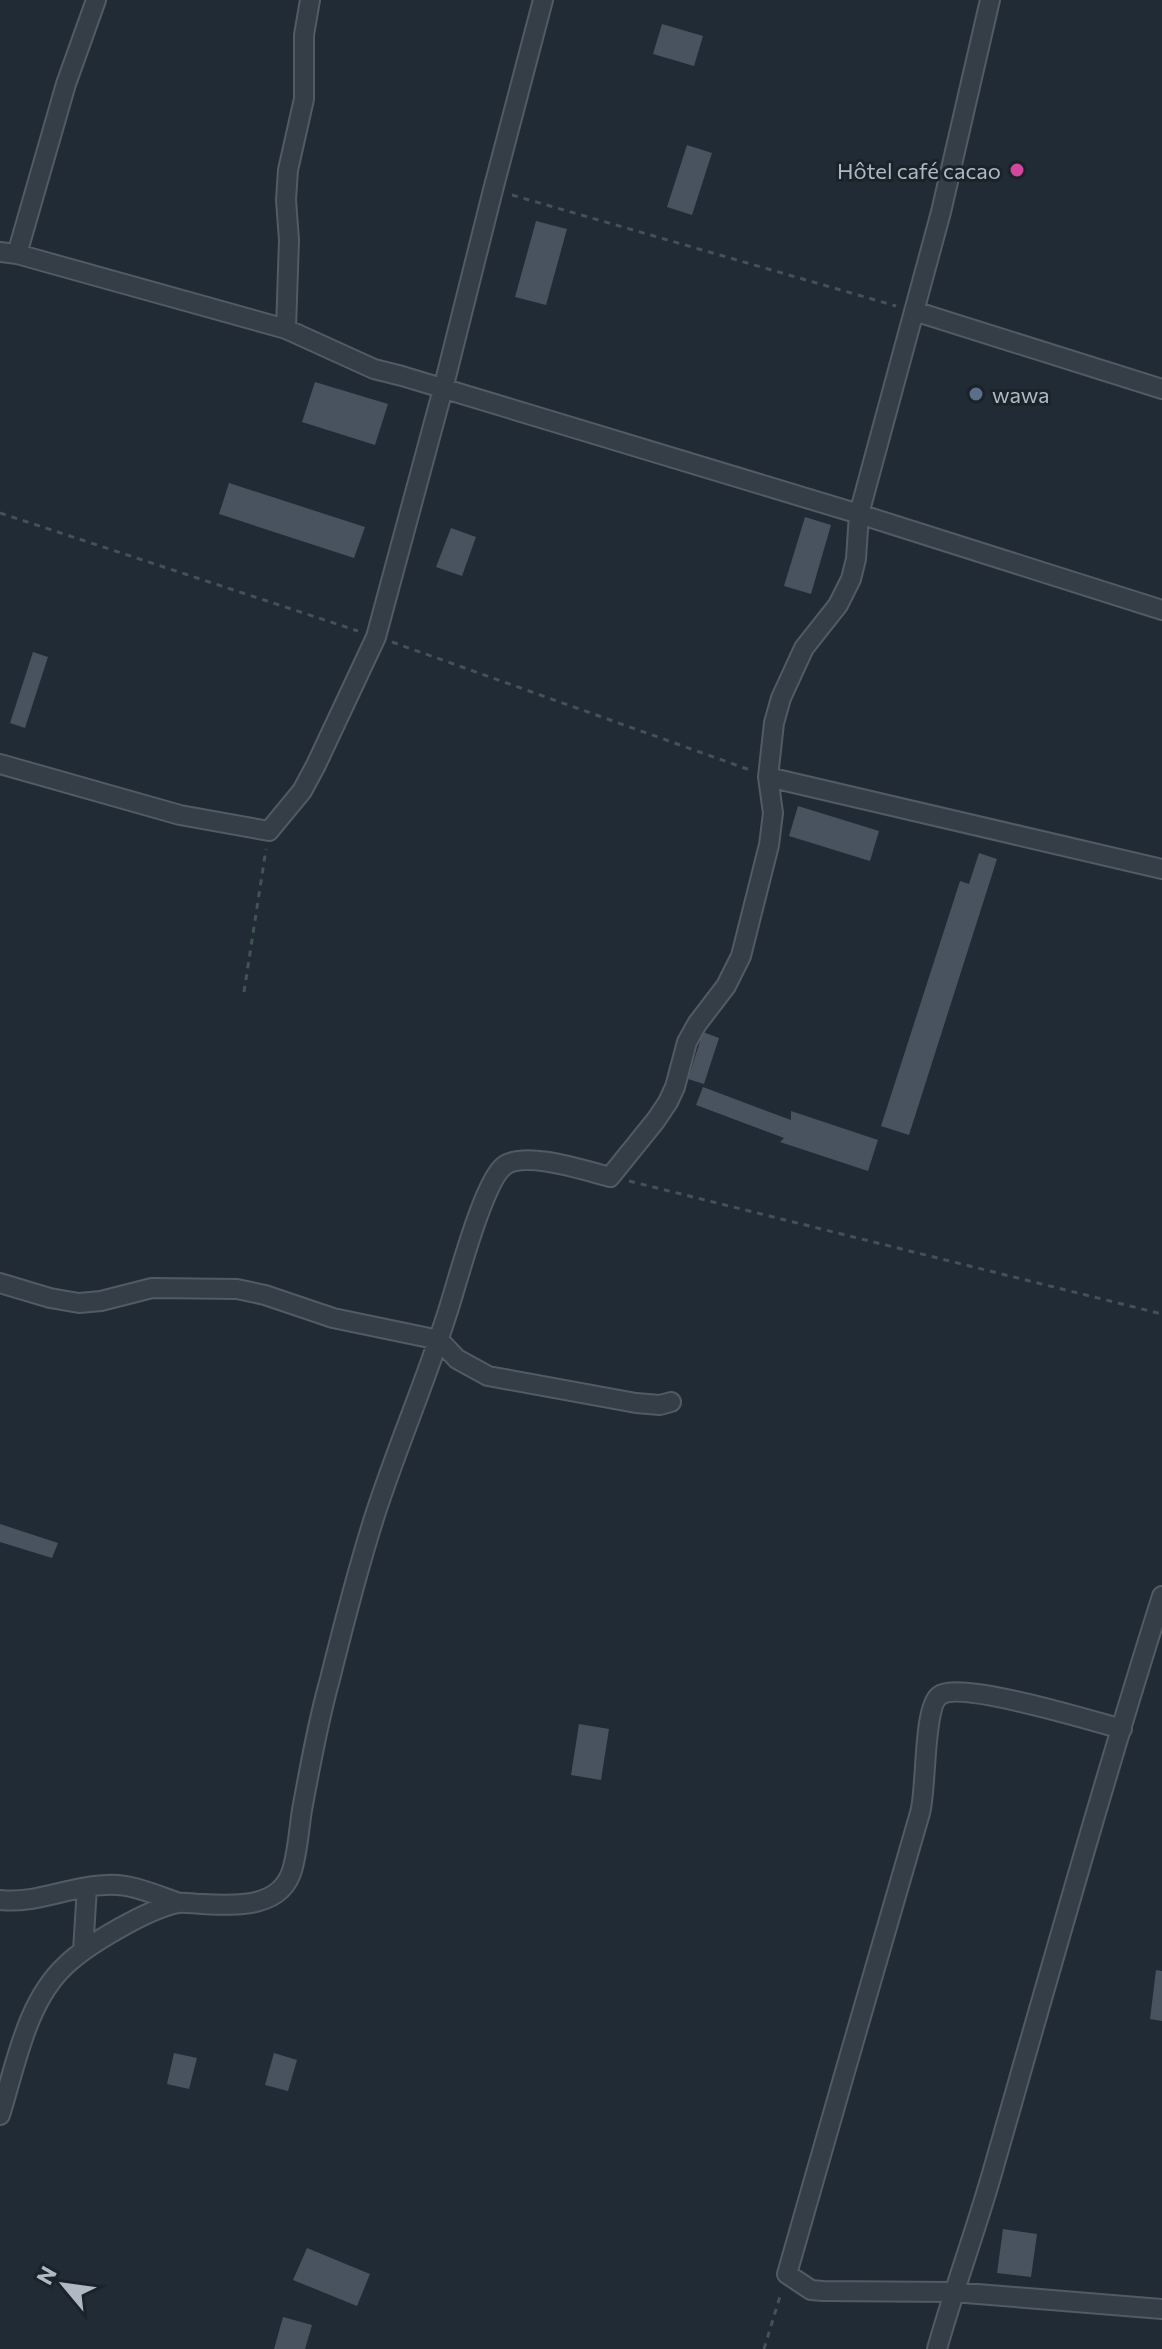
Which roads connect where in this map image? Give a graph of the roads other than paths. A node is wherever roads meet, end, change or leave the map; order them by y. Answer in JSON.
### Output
{"nodes":[{"id":1,"x":96,"y":0,"type":"edge"},
{"id":2,"x":310,"y":0,"type":"edge"},
{"id":3,"x":543,"y":0,"type":"edge"},
{"id":4,"x":990,"y":0,"type":"edge"},
{"id":5,"x":8,"y":253,"type":"edge"},
{"id":6,"x":914,"y":311,"type":"junction"},
{"id":7,"x":286,"y":329,"type":"junction"},
{"id":8,"x":443,"y":389,"type":"junction"},
{"id":9,"x":1162,"y":389,"type":"edge"},
{"id":10,"x":859,"y":514,"type":"junction"},
{"id":11,"x":1162,"y":610,"type":"edge"},
{"id":12,"x":0,"y":764,"type":"edge"},
{"id":13,"x":768,"y":777,"type":"junction"},
{"id":14,"x":1162,"y":869,"type":"edge"},
{"id":15,"x":0,"y":1283,"type":"edge"},
{"id":16,"x":439,"y":1340,"type":"junction"},
{"id":17,"x":671,"y":1402,"type":"dead end"},
{"id":18,"x":1162,"y":1596,"type":"edge"},
{"id":19,"x":1122,"y":1729,"type":"junction"},
{"id":20,"x":87,"y":1887,"type":"junction"},
{"id":21,"x":0,"y":1900,"type":"edge"},
{"id":22,"x":179,"y":1903,"type":"junction"},
{"id":23,"x":83,"y":1951,"type":"junction"},
{"id":24,"x":0,"y":2115,"type":"edge"},
{"id":25,"x":953,"y":2292,"type":"junction"},
{"id":26,"x":1162,"y":2309,"type":"edge"},
{"id":27,"x":937,"y":2349,"type":"edge"}],
"edges":[{"from":1,"to":5,"type":"street"},
{"from":2,"to":7,"type":"street"},
{"from":3,"to":8,"type":"street"},
{"from":4,"to":6,"type":"street"},
{"from":5,"to":7,"type":"street"},
{"from":6,"to":9,"type":"street"},
{"from":6,"to":10,"type":"street"},
{"from":7,"to":8,"type":"street"},
{"from":8,"to":10,"type":"street"},
{"from":8,"to":12,"type":"street"},
{"from":10,"to":11,"type":"street"},
{"from":10,"to":13,"type":"street"},
{"from":13,"to":14,"type":"street"},
{"from":13,"to":16,"type":"street"},
{"from":15,"to":16,"type":"street"},
{"from":16,"to":17,"type":"street"},
{"from":16,"to":22,"type":"street"},
{"from":18,"to":19,"type":"street"},
{"from":19,"to":25,"type":"street"},
{"from":19,"to":25,"type":"street"},
{"from":20,"to":21,"type":"street"},
{"from":20,"to":22,"type":"street"},
{"from":20,"to":23,"type":"street"},
{"from":22,"to":23,"type":"street"},
{"from":23,"to":24,"type":"street"},
{"from":25,"to":26,"type":"street"},
{"from":25,"to":27,"type":"street"}]}
